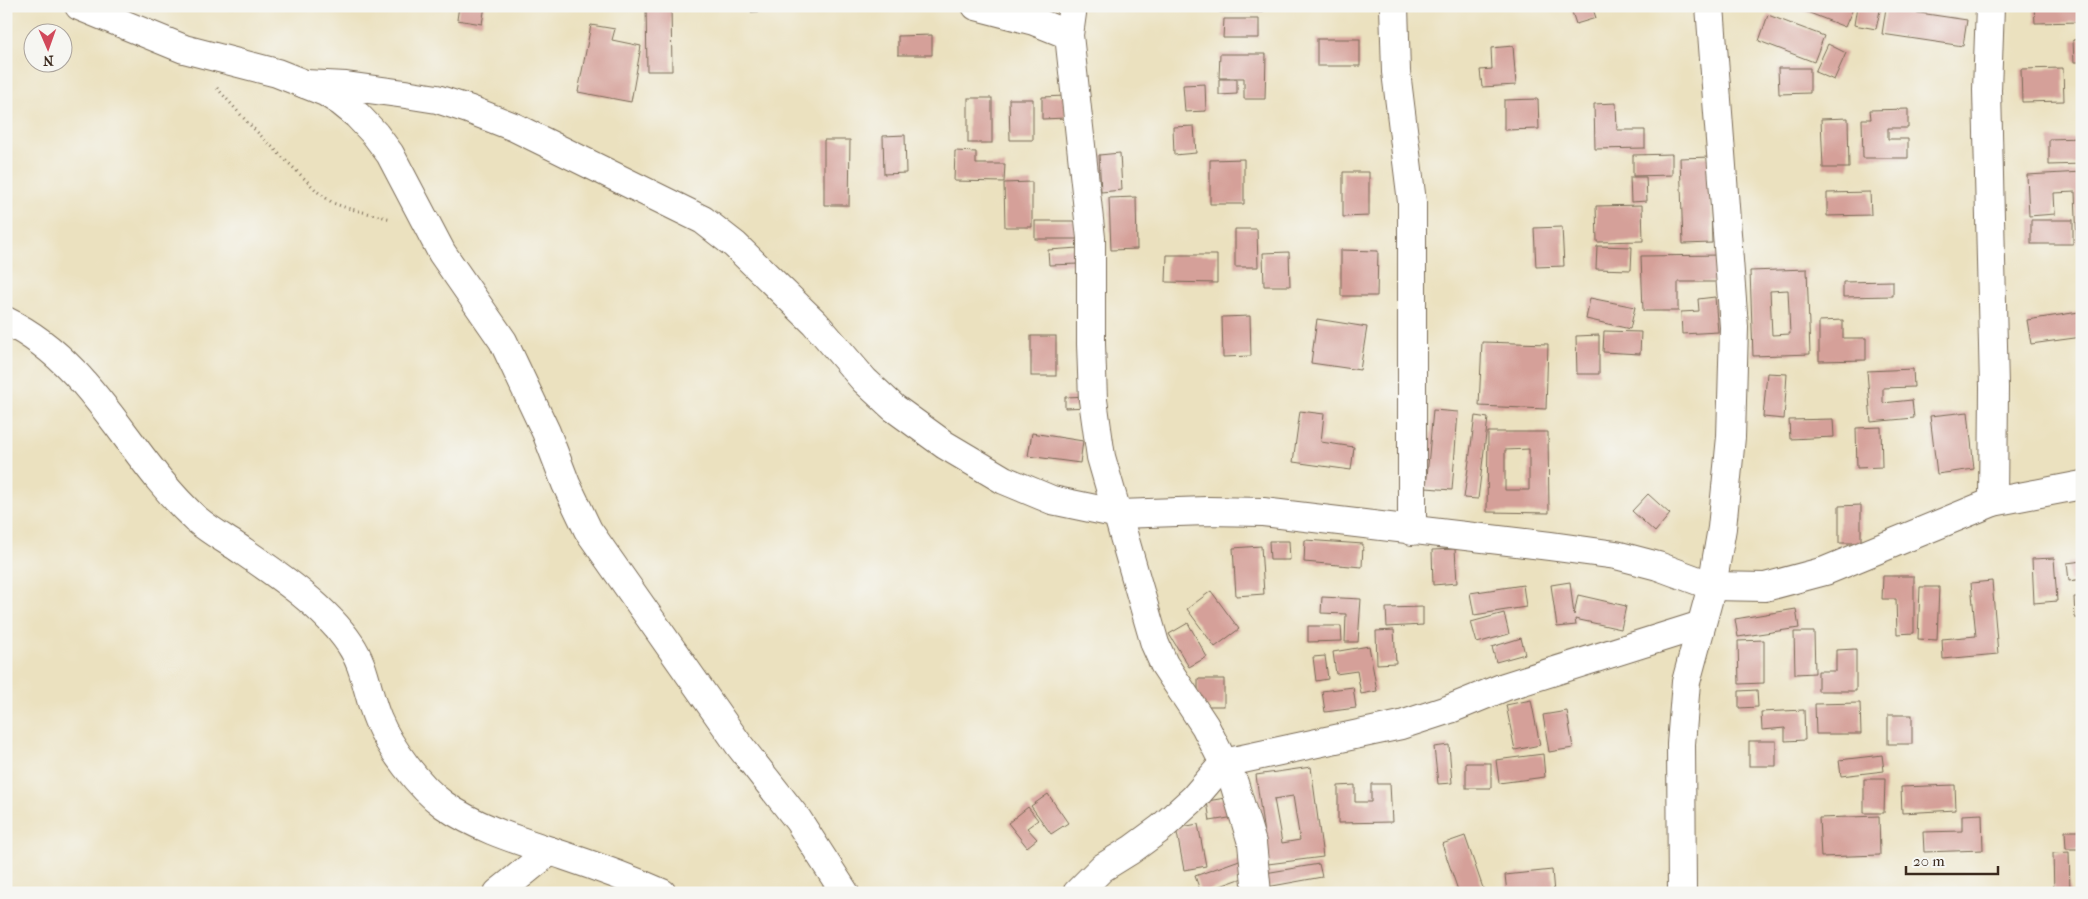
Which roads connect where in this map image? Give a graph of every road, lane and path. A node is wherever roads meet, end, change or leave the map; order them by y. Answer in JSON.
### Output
{"nodes":[{"id":1,"x":80,"y":6,"type":"edge"},
{"id":2,"x":976,"y":6,"type":"edge"},
{"id":3,"x":1073,"y":6,"type":"edge"},
{"id":4,"x":1394,"y":6,"type":"edge"},
{"id":5,"x":1710,"y":6,"type":"edge"},
{"id":6,"x":1990,"y":6,"type":"edge"},
{"id":7,"x":1069,"y":35,"type":"junction"},
{"id":8,"x":305,"y":84,"type":"junction"},
{"id":9,"x":216,"y":86,"type":"dead end"},
{"id":10,"x":394,"y":220,"type":"dead end"},
{"id":11,"x":6,"y":322,"type":"edge"},
{"id":12,"x":2082,"y":485,"type":"edge"},
{"id":13,"x":1993,"y":502,"type":"junction"},
{"id":14,"x":1119,"y":514,"type":"junction"},
{"id":15,"x":1412,"y":531,"type":"junction"},
{"id":16,"x":1712,"y":586,"type":"junction"},
{"id":17,"x":1701,"y":626,"type":"junction"},
{"id":18,"x":1224,"y":763,"type":"junction"},
{"id":19,"x":550,"y":851,"type":"junction"},
{"id":20,"x":498,"y":893,"type":"edge"},
{"id":21,"x":662,"y":893,"type":"edge"},
{"id":22,"x":845,"y":893,"type":"edge"},
{"id":23,"x":1077,"y":893,"type":"edge"},
{"id":24,"x":1257,"y":893,"type":"edge"},
{"id":25,"x":1682,"y":893,"type":"edge"}],
"edges":[{"from":1,"to":8,"type":"street"},
{"from":2,"to":7,"type":"street"},
{"from":3,"to":7,"type":"street"},
{"from":4,"to":15,"type":"street"},
{"from":5,"to":16,"type":"street"},
{"from":6,"to":13,"type":"street"},
{"from":7,"to":14,"type":"street"},
{"from":8,"to":14,"type":"street"},
{"from":8,"to":22,"type":"street"},
{"from":9,"to":10,"type":"path"},
{"from":11,"to":19,"type":"street"},
{"from":12,"to":13,"type":"street"},
{"from":13,"to":16,"type":"street"},
{"from":14,"to":15,"type":"street"},
{"from":14,"to":18,"type":"street"},
{"from":15,"to":16,"type":"street"},
{"from":16,"to":17,"type":"street"},
{"from":17,"to":18,"type":"street"},
{"from":17,"to":25,"type":"street"},
{"from":18,"to":23,"type":"street"},
{"from":18,"to":24,"type":"street"},
{"from":19,"to":20,"type":"street"},
{"from":19,"to":21,"type":"street"}]}
